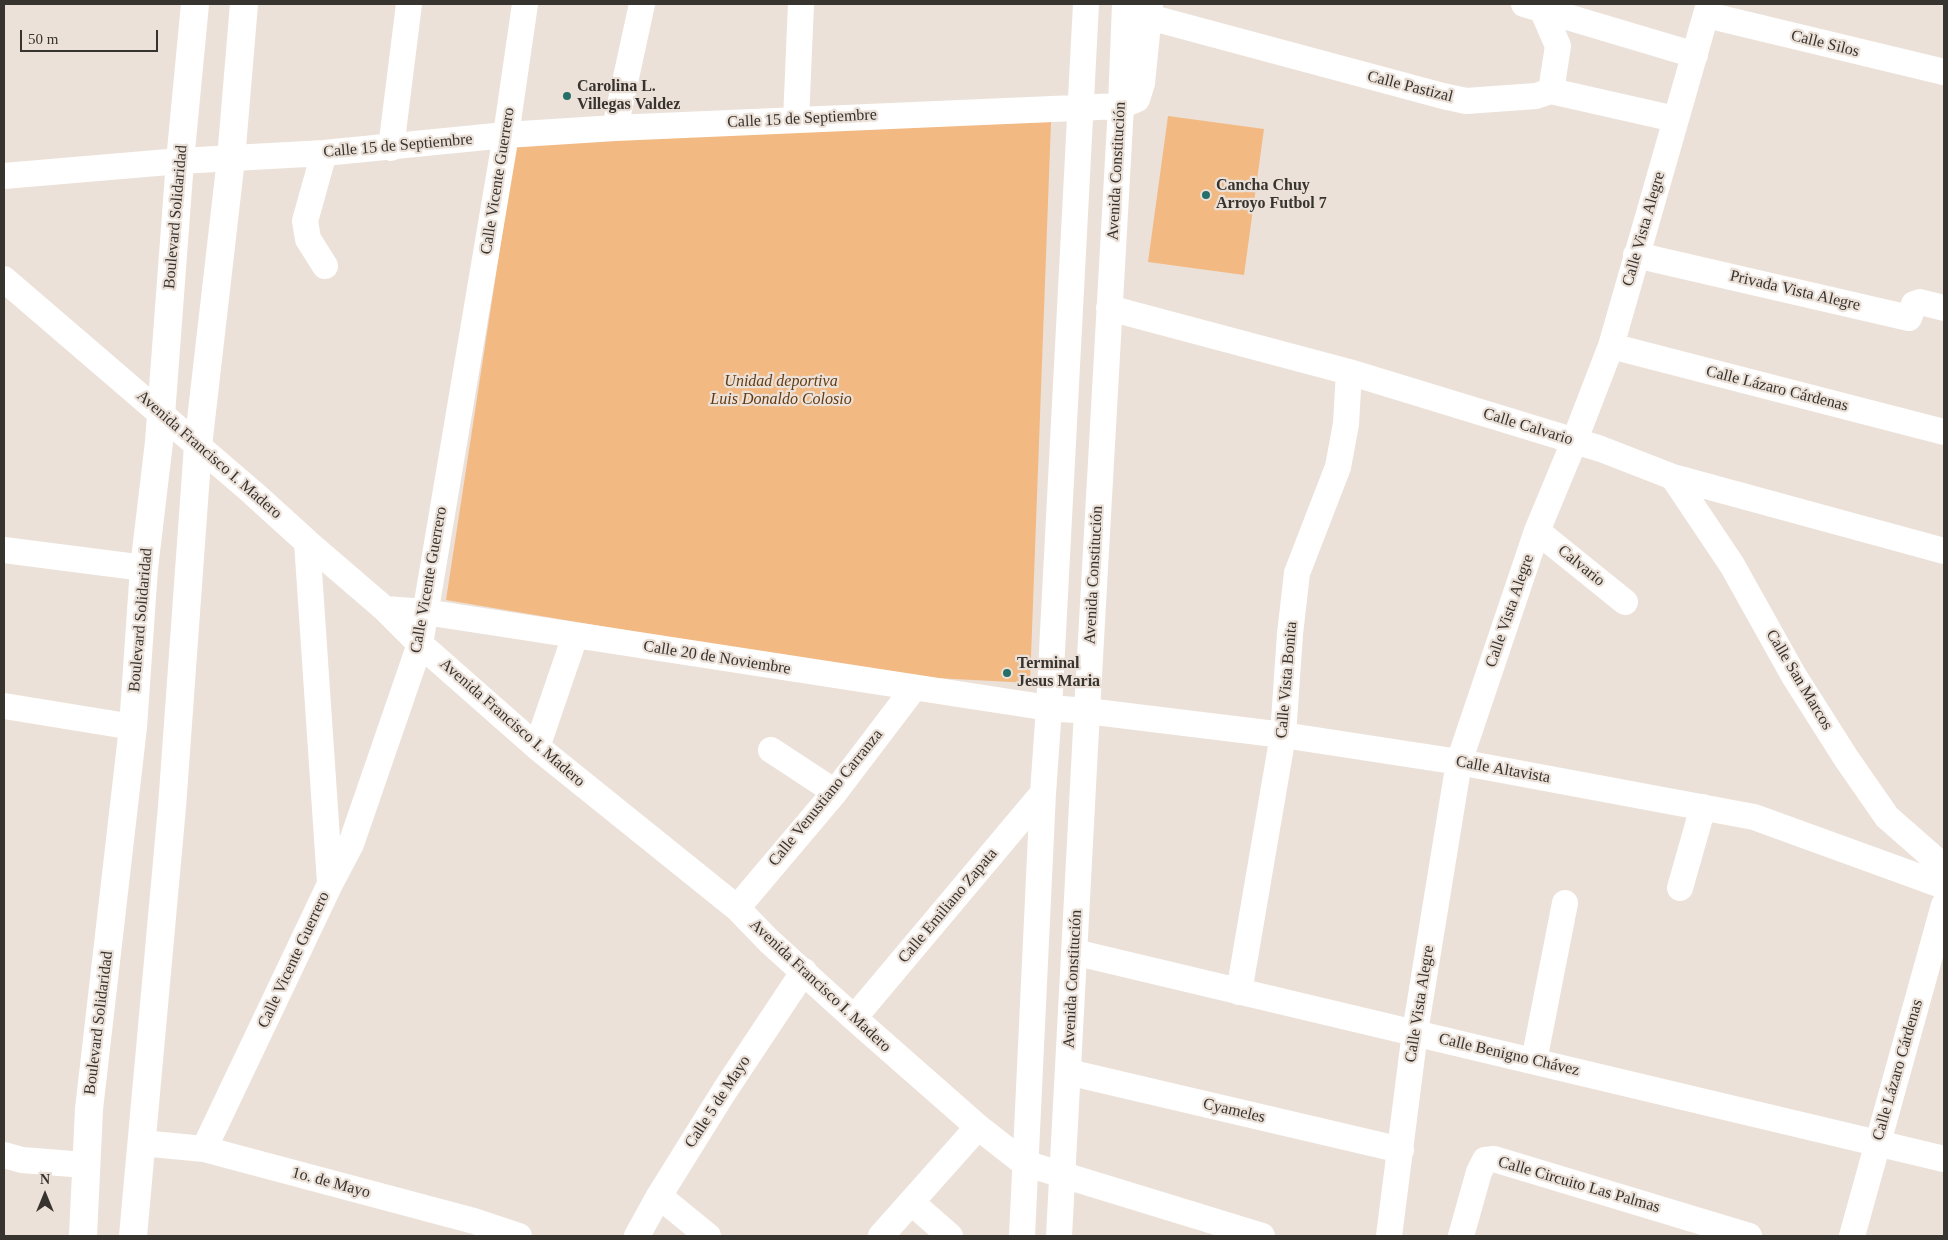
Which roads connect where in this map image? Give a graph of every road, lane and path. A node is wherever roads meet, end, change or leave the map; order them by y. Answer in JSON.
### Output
{"nodes":[{"id":1,"x":195,"y":4,"type":"edge"},
{"id":2,"x":244,"y":4,"type":"edge"},
{"id":3,"x":409,"y":4,"type":"edge"},
{"id":4,"x":525,"y":4,"type":"edge"},
{"id":5,"x":642,"y":4,"type":"edge"},
{"id":6,"x":801,"y":4,"type":"edge"},
{"id":7,"x":1086,"y":4,"type":"edge"},
{"id":8,"x":1125,"y":4,"type":"edge"},
{"id":9,"x":1533,"y":6,"type":"edge"},
{"id":10,"x":1708,"y":9,"type":"edge"},
{"id":11,"x":1149,"y":10,"type":"edge"},
{"id":12,"x":1695,"y":55,"type":"junction"},
{"id":13,"x":1944,"y":72,"type":"edge"},
{"id":14,"x":1551,"y":91,"type":"junction"},
{"id":15,"x":1121,"y":106,"type":"junction"},
{"id":16,"x":1080,"y":107,"type":"junction"},
{"id":17,"x":1675,"y":119,"type":"junction"},
{"id":18,"x":796,"y":120,"type":"junction"},
{"id":19,"x":615,"y":128,"type":"junction"},
{"id":20,"x":506,"y":135,"type":"junction"},
{"id":21,"x":391,"y":148,"type":"junction"},
{"id":22,"x":324,"y":153,"type":"junction"},
{"id":23,"x":231,"y":160,"type":"junction"},
{"id":24,"x":180,"y":161,"type":"junction"},
{"id":25,"x":4,"y":176,"type":"edge"},
{"id":26,"x":1636,"y":254,"type":"junction"},
{"id":27,"x":325,"y":266,"type":"dead end"},
{"id":28,"x":4,"y":279,"type":"edge"},
{"id":29,"x":1109,"y":308,"type":"junction"},
{"id":30,"x":1944,"y":308,"type":"edge"},
{"id":31,"x":1611,"y":346,"type":"junction"},
{"id":32,"x":1349,"y":372,"type":"junction"},
{"id":33,"x":161,"y":413,"type":"junction"},
{"id":34,"x":1944,"y":432,"type":"edge"},
{"id":35,"x":1574,"y":442,"type":"junction"},
{"id":36,"x":198,"y":446,"type":"junction"},
{"id":37,"x":1674,"y":477,"type":"junction"},
{"id":38,"x":1537,"y":530,"type":"junction"},
{"id":39,"x":307,"y":542,"type":"junction"},
{"id":40,"x":4,"y":550,"type":"edge"},
{"id":41,"x":1944,"y":551,"type":"edge"},
{"id":42,"x":144,"y":568,"type":"junction"},
{"id":43,"x":1626,"y":602,"type":"dead end"},
{"id":44,"x":385,"y":608,"type":"junction"},
{"id":45,"x":425,"y":612,"type":"junction"},
{"id":46,"x":575,"y":636,"type":"junction"},
{"id":47,"x":420,"y":644,"type":"junction"},
{"id":48,"x":914,"y":688,"type":"junction"},
{"id":49,"x":4,"y":706,"type":"edge"},
{"id":50,"x":1049,"y":708,"type":"junction"},
{"id":51,"x":1087,"y":710,"type":"junction"},
{"id":52,"x":133,"y":727,"type":"junction"},
{"id":53,"x":1283,"y":735,"type":"junction"},
{"id":54,"x":538,"y":747,"type":"junction"},
{"id":55,"x":771,"y":750,"type":"dead end"},
{"id":56,"x":1459,"y":762,"type":"junction"},
{"id":57,"x":835,"y":792,"type":"junction"},
{"id":58,"x":1043,"y":793,"type":"junction"},
{"id":59,"x":1703,"y":806,"type":"junction"},
{"id":60,"x":1944,"y":867,"type":"edge"},
{"id":61,"x":330,"y":884,"type":"junction"},
{"id":62,"x":1944,"y":886,"type":"edge"},
{"id":63,"x":1680,"y":888,"type":"dead end"},
{"id":64,"x":1565,"y":903,"type":"dead end"},
{"id":65,"x":1944,"y":904,"type":"edge"},
{"id":66,"x":737,"y":908,"type":"junction"},
{"id":67,"x":1074,"y":952,"type":"junction"},
{"id":68,"x":804,"y":971,"type":"junction"},
{"id":69,"x":1239,"y":992,"type":"junction"},
{"id":70,"x":854,"y":1018,"type":"junction"},
{"id":71,"x":1415,"y":1032,"type":"junction"},
{"id":72,"x":1534,"y":1061,"type":"junction"},
{"id":73,"x":1068,"y":1072,"type":"junction"},
{"id":74,"x":978,"y":1127,"type":"junction"},
{"id":75,"x":141,"y":1143,"type":"junction"},
{"id":76,"x":1878,"y":1143,"type":"junction"},
{"id":77,"x":204,"y":1149,"type":"junction"},
{"id":78,"x":1401,"y":1150,"type":"junction"},
{"id":79,"x":4,"y":1155,"type":"edge"},
{"id":80,"x":1944,"y":1159,"type":"edge"},
{"id":81,"x":1024,"y":1163,"type":"junction"},
{"id":82,"x":85,"y":1165,"type":"junction"},
{"id":83,"x":1063,"y":1175,"type":"junction"},
{"id":84,"x":659,"y":1196,"type":"junction"},
{"id":85,"x":911,"y":1202,"type":"junction"},
{"id":86,"x":472,"y":1229,"type":"edge"},
{"id":87,"x":83,"y":1236,"type":"edge"},
{"id":88,"x":133,"y":1236,"type":"edge"},
{"id":89,"x":519,"y":1236,"type":"edge"},
{"id":90,"x":637,"y":1236,"type":"edge"},
{"id":91,"x":708,"y":1236,"type":"edge"},
{"id":92,"x":880,"y":1236,"type":"edge"},
{"id":93,"x":950,"y":1236,"type":"edge"},
{"id":94,"x":1022,"y":1236,"type":"edge"},
{"id":95,"x":1059,"y":1236,"type":"edge"},
{"id":96,"x":1262,"y":1236,"type":"edge"},
{"id":97,"x":1389,"y":1236,"type":"edge"},
{"id":98,"x":1460,"y":1236,"type":"edge"},
{"id":99,"x":1749,"y":1236,"type":"edge"},
{"id":100,"x":1852,"y":1236,"type":"edge"}],
"edges":[{"from":1,"to":24,"type":"main road","name":"Boulevard Solidaridad"},
{"from":2,"to":23,"type":"main road"},
{"from":3,"to":21,"type":"street"},
{"from":4,"to":20,"type":"street","name":"Calle Vicente Guerrero"},
{"from":5,"to":19,"type":"street"},
{"from":6,"to":18,"type":"street"},
{"from":7,"to":16,"type":"street"},
{"from":8,"to":15,"type":"street","name":"Avenida Constitución"},
{"from":9,"to":12,"type":"street"},
{"from":9,"to":14,"type":"street"},
{"from":10,"to":12,"type":"street","name":"Calle Vista Alegre"},
{"from":10,"to":13,"type":"street","name":"Calle Silos"},
{"from":11,"to":14,"type":"street","name":"Calle Pastizal"},
{"from":11,"to":15,"type":"street"},
{"from":12,"to":17,"type":"street","name":"Calle Vista Alegre"},
{"from":14,"to":17,"type":"street","name":"Calle Pastizal"},
{"from":15,"to":16,"type":"street","name":"Calle 15 de Septiembre"},
{"from":15,"to":29,"type":"street","name":"Avenida Constitución"},
{"from":16,"to":18,"type":"street","name":"Calle 15 de Septiembre"},
{"from":16,"to":50,"type":"street"},
{"from":17,"to":26,"type":"street","name":"Calle Vista Alegre"},
{"from":18,"to":19,"type":"street","name":"Calle 15 de Septiembre"},
{"from":19,"to":20,"type":"street","name":"Calle 15 de Septiembre"},
{"from":20,"to":21,"type":"street","name":"Calle 15 de Septiembre"},
{"from":20,"to":45,"type":"street","name":"Calle Vicente Guerrero"},
{"from":21,"to":22,"type":"street","name":"Calle 15 de Septiembre"},
{"from":22,"to":23,"type":"street","name":"Calle 15 de Septiembre"},
{"from":22,"to":27,"type":"street"},
{"from":23,"to":24,"type":"street","name":"Calle 15 de Septiembre"},
{"from":23,"to":36,"type":"main road"},
{"from":24,"to":25,"type":"street","name":"Calle 15 de Septiembre"},
{"from":24,"to":33,"type":"main road","name":"Boulevard Solidaridad"},
{"from":26,"to":30,"type":"street","name":"Privada Vista Alegre"},
{"from":26,"to":31,"type":"street","name":"Calle Vista Alegre"},
{"from":28,"to":33,"type":"street","name":"Avenida Francisco I. Madero"},
{"from":29,"to":32,"type":"street","name":"Calle Calvario"},
{"from":29,"to":51,"type":"street","name":"Avenida Constitución"},
{"from":31,"to":34,"type":"street","name":"Calle Lázaro Cárdenas"},
{"from":31,"to":35,"type":"street","name":"Calle Vista Alegre"},
{"from":32,"to":35,"type":"street","name":"Calle Calvario"},
{"from":32,"to":53,"type":"street","name":"Calle Vista Bonita"},
{"from":33,"to":36,"type":"street","name":"Avenida Francisco I. Madero"},
{"from":33,"to":42,"type":"main road","name":"Boulevard Solidaridad"},
{"from":35,"to":37,"type":"street","name":"Calle Calvario"},
{"from":35,"to":38,"type":"street","name":"Calle Vista Alegre"},
{"from":36,"to":39,"type":"street","name":"Avenida Francisco I. Madero"},
{"from":36,"to":75,"type":"main road"},
{"from":37,"to":41,"type":"street","name":"Calle Calvario"},
{"from":37,"to":60,"type":"street","name":"Calle San Marcos"},
{"from":38,"to":43,"type":"street","name":"Calvario"},
{"from":38,"to":56,"type":"street","name":"Calle Vista Alegre"},
{"from":39,"to":44,"type":"street","name":"Avenida Francisco I. Madero"},
{"from":39,"to":61,"type":"street"},
{"from":40,"to":42,"type":"street"},
{"from":42,"to":52,"type":"main road","name":"Boulevard Solidaridad"},
{"from":44,"to":45,"type":"street","name":"Calle 20 de Noviembre"},
{"from":44,"to":47,"type":"street","name":"Avenida Francisco I. Madero"},
{"from":45,"to":46,"type":"street","name":"Calle 20 de Noviembre"},
{"from":45,"to":47,"type":"street","name":"Calle Vicente Guerrero"},
{"from":46,"to":48,"type":"street","name":"Calle 20 de Noviembre"},
{"from":46,"to":54,"type":"street"},
{"from":47,"to":54,"type":"street","name":"Avenida Francisco I. Madero"},
{"from":47,"to":61,"type":"street","name":"Calle Vicente Guerrero"},
{"from":48,"to":50,"type":"street","name":"Calle 20 de Noviembre"},
{"from":48,"to":57,"type":"street","name":"Calle Venustiano Carranza"},
{"from":49,"to":52,"type":"street"},
{"from":50,"to":51,"type":"street","name":"Calle Altavista"},
{"from":50,"to":58,"type":"street"},
{"from":51,"to":53,"type":"street","name":"Calle Altavista"},
{"from":51,"to":67,"type":"street","name":"Avenida Constitución"},
{"from":52,"to":82,"type":"main road","name":"Boulevard Solidaridad"},
{"from":53,"to":56,"type":"street","name":"Calle Altavista"},
{"from":53,"to":69,"type":"street","name":"Calle Vista Bonita"},
{"from":54,"to":66,"type":"street","name":"Avenida Francisco I. Madero"},
{"from":55,"to":57,"type":"street"},
{"from":56,"to":59,"type":"street","name":"Calle Altavista"},
{"from":56,"to":71,"type":"street","name":"Calle Vista Alegre"},
{"from":57,"to":66,"type":"street","name":"Calle Venustiano Carranza"},
{"from":58,"to":70,"type":"street","name":"Calle Emiliano Zapata"},
{"from":58,"to":81,"type":"street"},
{"from":59,"to":62,"type":"street","name":"Calle Altavista"},
{"from":59,"to":63,"type":"street"},
{"from":61,"to":77,"type":"street","name":"Calle Vicente Guerrero"},
{"from":64,"to":72,"type":"street"},
{"from":65,"to":76,"type":"street","name":"Calle Lázaro Cárdenas"},
{"from":66,"to":68,"type":"street","name":"Avenida Francisco I. Madero"},
{"from":67,"to":69,"type":"street","name":"Calle Benigno Chávez"},
{"from":67,"to":73,"type":"street","name":"Avenida Constitución"},
{"from":68,"to":70,"type":"street","name":"Avenida Francisco I. Madero"},
{"from":68,"to":84,"type":"street","name":"Calle 5 de Mayo"},
{"from":69,"to":71,"type":"street","name":"Calle Benigno Chávez"},
{"from":70,"to":74,"type":"street","name":"Avenida Francisco I. Madero"},
{"from":71,"to":72,"type":"street","name":"Calle Benigno Chávez"},
{"from":71,"to":78,"type":"street","name":"Calle Vista Alegre"},
{"from":72,"to":76,"type":"street","name":"Calle Benigno Chávez"},
{"from":73,"to":78,"type":"street","name":"Cyameles"},
{"from":73,"to":83,"type":"street","name":"Avenida Constitución"},
{"from":74,"to":81,"type":"street","name":"Avenida Francisco I. Madero"},
{"from":74,"to":85,"type":"street"},
{"from":75,"to":77,"type":"street","name":"1o. de Mayo"},
{"from":75,"to":88,"type":"main road"},
{"from":76,"to":80,"type":"street","name":"Calle Benigno Chávez"},
{"from":76,"to":100,"type":"street","name":"Calle Lázaro Cárdenas"},
{"from":77,"to":86,"type":"street","name":"1o. de Mayo"},
{"from":78,"to":97,"type":"street","name":"Calle Vista Alegre"},
{"from":79,"to":82,"type":"street"},
{"from":81,"to":83,"type":"street"},
{"from":81,"to":94,"type":"street"},
{"from":82,"to":87,"type":"main road","name":"Boulevard Solidaridad"},
{"from":83,"to":95,"type":"street","name":"Avenida Constitución"},
{"from":83,"to":96,"type":"street"},
{"from":84,"to":90,"type":"street","name":"Calle 5 de Mayo"},
{"from":84,"to":91,"type":"street"},
{"from":85,"to":92,"type":"street"},
{"from":85,"to":93,"type":"street"},
{"from":86,"to":89,"type":"street","name":"1o. de Mayo"},
{"from":98,"to":99,"type":"street","name":"Calle Circuito Las Palmas"}]}
